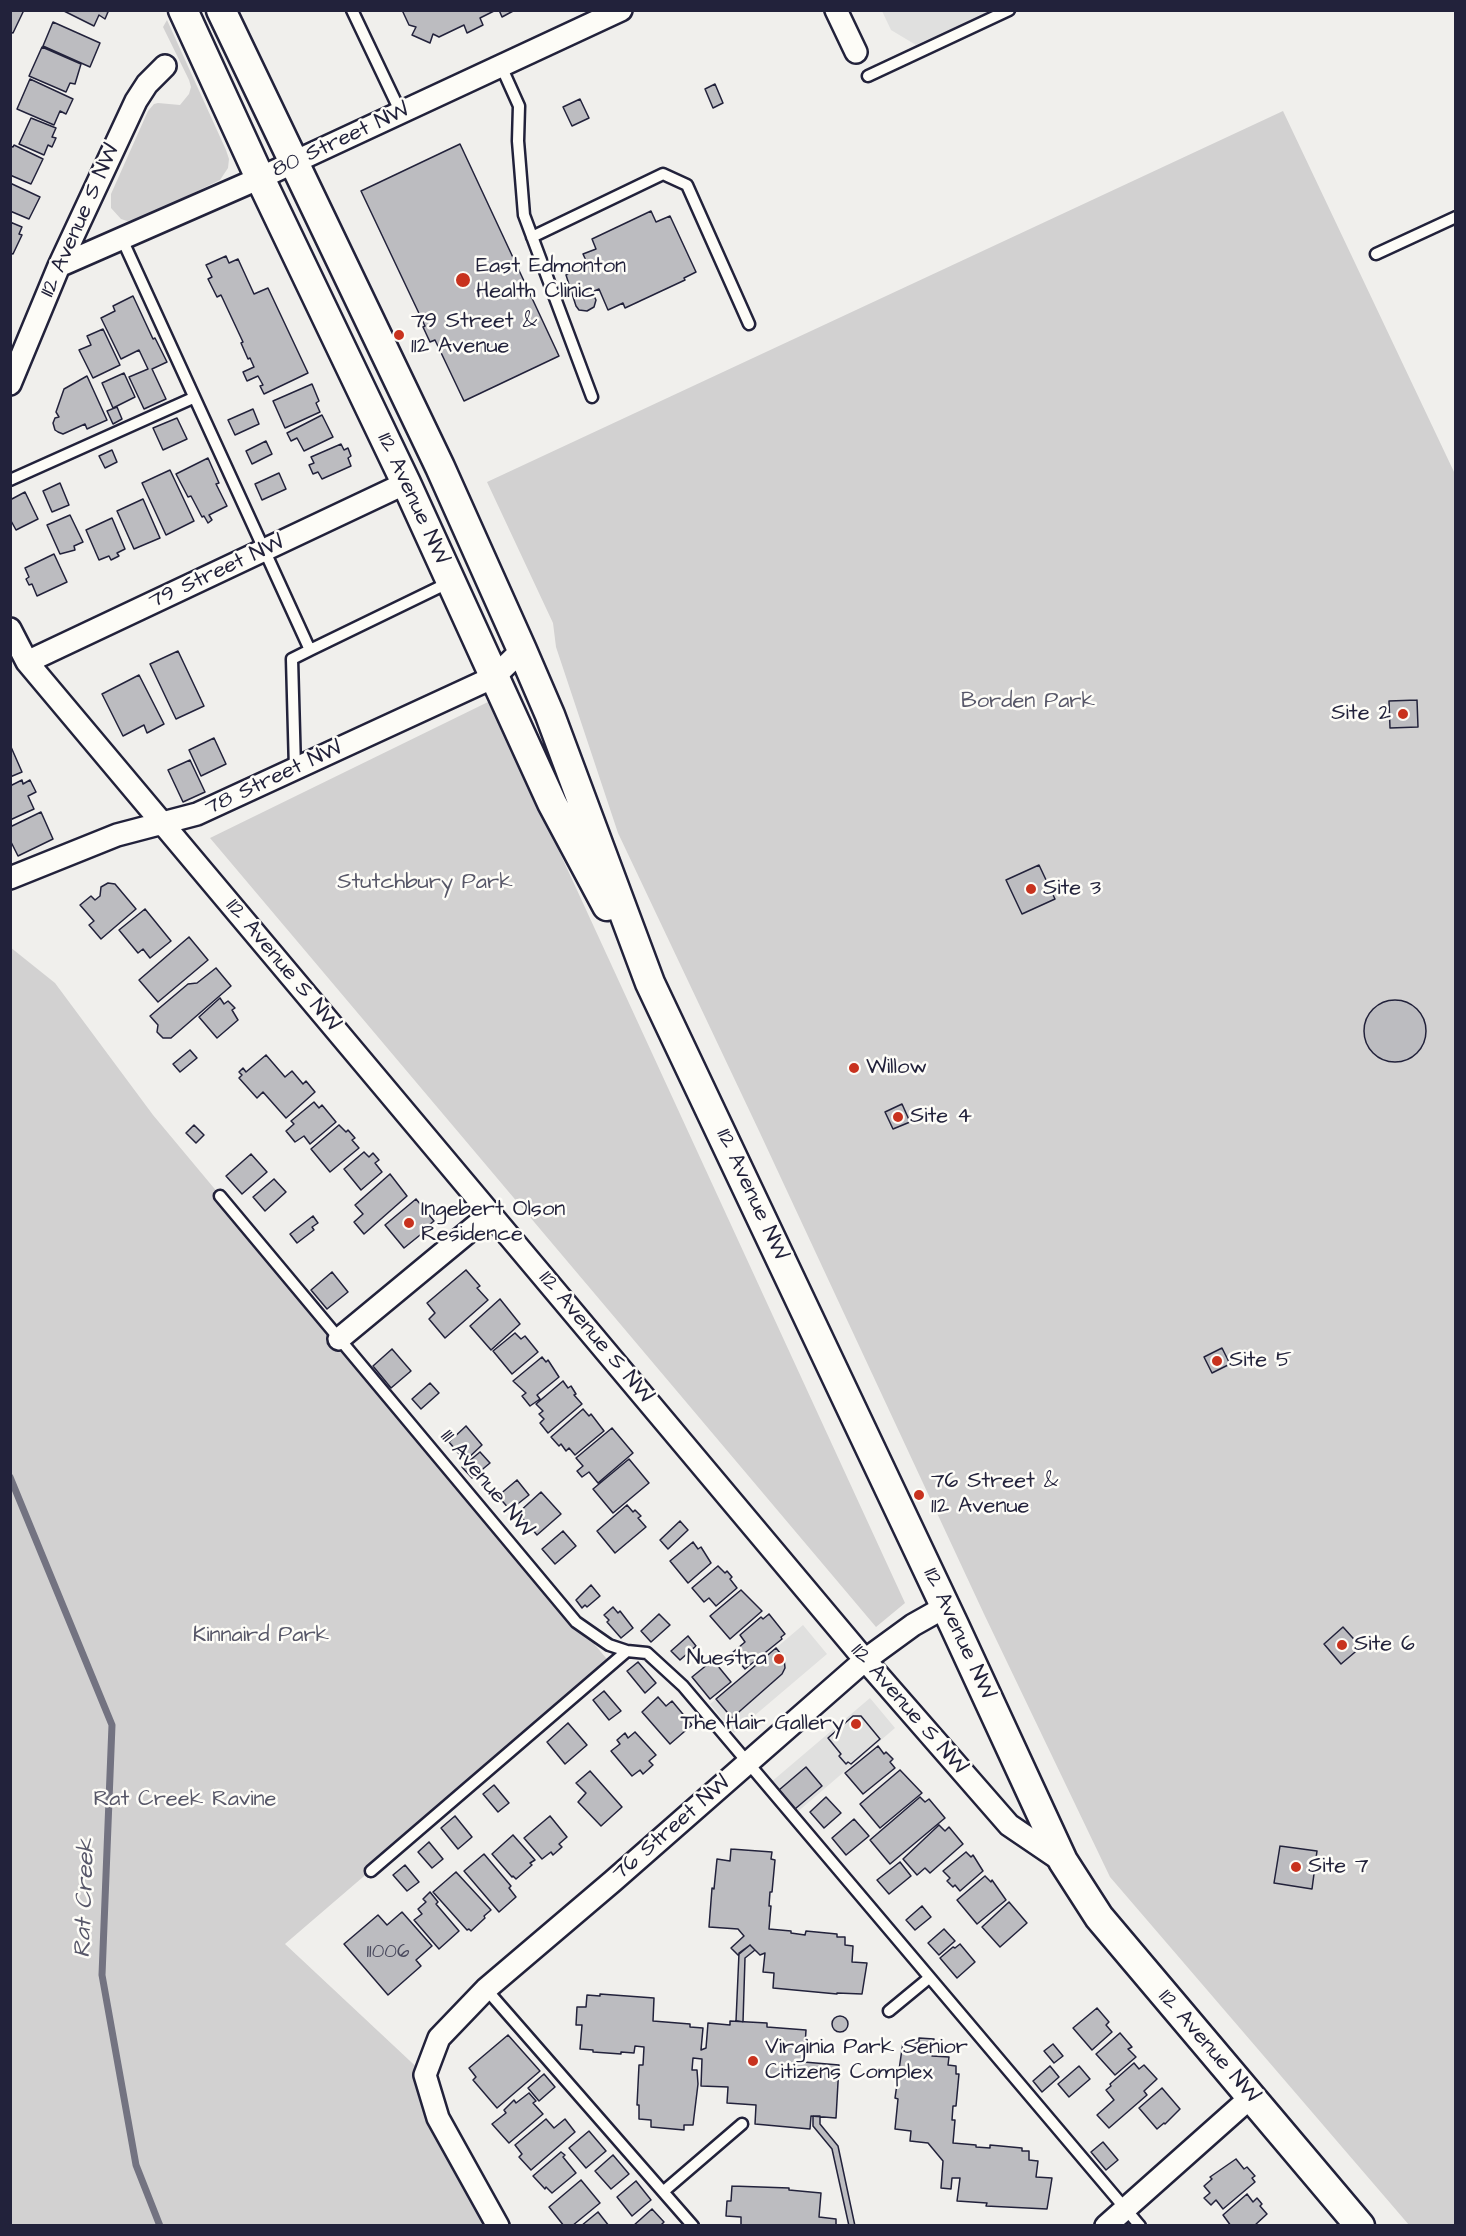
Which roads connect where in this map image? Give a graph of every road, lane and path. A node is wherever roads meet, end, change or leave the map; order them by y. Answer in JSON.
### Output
{"nodes":[{"id":1,"x":183,"y":10,"type":"edge"},
{"id":2,"x":221,"y":10,"type":"edge"},
{"id":3,"x":352,"y":10,"type":"edge"},
{"id":4,"x":621,"y":10,"type":"edge"},
{"id":5,"x":836,"y":10,"type":"edge"},
{"id":6,"x":1009,"y":10,"type":"edge"},
{"id":7,"x":856,"y":52,"type":"dead end"},
{"id":8,"x":165,"y":66,"type":"dead end"},
{"id":9,"x":501,"y":66,"type":"junction"},
{"id":10,"x":868,"y":76,"type":"dead end"},
{"id":11,"x":401,"y":113,"type":"junction"},
{"id":12,"x":292,"y":163,"type":"junction"},
{"id":13,"x":260,"y":178,"type":"junction"},
{"id":14,"x":1455,"y":217,"type":"edge"},
{"id":15,"x":532,"y":237,"type":"junction"},
{"id":16,"x":122,"y":239,"type":"junction"},
{"id":17,"x":1376,"y":254,"type":"dead end"},
{"id":18,"x":59,"y":266,"type":"junction"},
{"id":19,"x":749,"y":324,"type":"dead end"},
{"id":20,"x":10,"y":384,"type":"edge"},
{"id":21,"x":592,"y":397,"type":"dead end"},
{"id":22,"x":194,"y":398,"type":"junction"},
{"id":23,"x":10,"y":480,"type":"edge"},
{"id":24,"x":406,"y":483,"type":"junction"},
{"id":25,"x":265,"y":551,"type":"junction"},
{"id":26,"x":450,"y":582,"type":"junction"},
{"id":27,"x":10,"y":629,"type":"edge"},
{"id":28,"x":310,"y":650,"type":"junction"},
{"id":29,"x":522,"y":650,"type":"junction"},
{"id":30,"x":27,"y":662,"type":"junction"},
{"id":31,"x":494,"y":677,"type":"junction"},
{"id":32,"x":295,"y":769,"type":"junction"},
{"id":33,"x":162,"y":822,"type":"junction"},
{"id":34,"x":10,"y":878,"type":"edge"},
{"id":35,"x":650,"y":983,"type":"junction"},
{"id":36,"x":220,"y":1196,"type":"dead end"},
{"id":37,"x":490,"y":1214,"type":"junction"},
{"id":38,"x":339,"y":1339,"type":"junction"},
{"id":39,"x":945,"y":1607,"type":"junction"},
{"id":40,"x":627,"y":1651,"type":"junction"},
{"id":41,"x":865,"y":1660,"type":"junction"},
{"id":42,"x":747,"y":1764,"type":"junction"},
{"id":43,"x":1063,"y":1861,"type":"junction"},
{"id":44,"x":370,"y":1871,"type":"dead end"},
{"id":45,"x":929,"y":1978,"type":"junction"},
{"id":46,"x":486,"y":1989,"type":"junction"},
{"id":47,"x":889,"y":2011,"type":"dead end"},
{"id":48,"x":1251,"y":2097,"type":"junction"},
{"id":49,"x":742,"y":2124,"type":"dead end"},
{"id":50,"x":664,"y":2191,"type":"junction"},
{"id":51,"x":1126,"y":2209,"type":"junction"},
{"id":52,"x":498,"y":2226,"type":"edge"},
{"id":53,"x":693,"y":2226,"type":"edge"},
{"id":54,"x":1106,"y":2226,"type":"edge"},
{"id":55,"x":1140,"y":2226,"type":"edge"},
{"id":56,"x":1360,"y":2226,"type":"edge"}],
"edges":[{"from":1,"to":13,"type":"main road","name":"112 Avenue NW"},
{"from":2,"to":12,"type":"main road","name":"112 Avenue NW"},
{"from":3,"to":11,"type":"lane"},
{"from":4,"to":9,"type":"street","name":"80 Street NW"},
{"from":5,"to":7,"type":"street"},
{"from":6,"to":10,"type":"lane"},
{"from":8,"to":18,"type":"street","name":"112 Avenue S NW"},
{"from":9,"to":11,"type":"street","name":"80 Street NW"},
{"from":9,"to":15,"type":"lane"},
{"from":11,"to":12,"type":"street","name":"80 Street NW"},
{"from":12,"to":13,"type":"street","name":"80 Street NW"},
{"from":12,"to":29,"type":"main road","name":"112 Avenue NW"},
{"from":13,"to":16,"type":"street","name":"80 Street NW"},
{"from":13,"to":24,"type":"main road","name":"112 Avenue NW"},
{"from":14,"to":17,"type":"lane"},
{"from":15,"to":19,"type":"lane"},
{"from":15,"to":21,"type":"lane"},
{"from":16,"to":18,"type":"street","name":"80 Street NW"},
{"from":16,"to":22,"type":"lane"},
{"from":18,"to":20,"type":"street","name":"112 Avenue S NW"},
{"from":22,"to":23,"type":"lane"},
{"from":22,"to":25,"type":"lane"},
{"from":24,"to":25,"type":"street","name":"79 Street NW"},
{"from":24,"to":26,"type":"main road","name":"112 Avenue NW"},
{"from":25,"to":28,"type":"lane"},
{"from":25,"to":30,"type":"street","name":"79 Street NW"},
{"from":26,"to":28,"type":"lane"},
{"from":26,"to":31,"type":"main road","name":"112 Avenue NW"},
{"from":27,"to":30,"type":"street","name":"112 Avenue S NW"},
{"from":28,"to":32,"type":"lane"},
{"from":29,"to":31,"type":"street","name":"78 Street NW"},
{"from":29,"to":35,"type":"main road","name":"112 Avenue NW"},
{"from":30,"to":33,"type":"street","name":"112 Avenue S NW"},
{"from":31,"to":32,"type":"street","name":"78 Street NW"},
{"from":31,"to":35,"type":"main road","name":"112 Avenue NW"},
{"from":32,"to":33,"type":"street","name":"78 Street NW"},
{"from":33,"to":34,"type":"street","name":"78 Street NW"},
{"from":33,"to":37,"type":"street","name":"112 Avenue S NW"},
{"from":35,"to":39,"type":"main road","name":"112 Avenue NW"},
{"from":36,"to":38,"type":"lane","name":"111 Avenue NW"},
{"from":37,"to":38,"type":"street"},
{"from":37,"to":41,"type":"street","name":"112 Avenue S NW"},
{"from":38,"to":40,"type":"lane","name":"111 Avenue NW"},
{"from":39,"to":41,"type":"street","name":"76 Street NW"},
{"from":39,"to":43,"type":"main road","name":"112 Avenue NW"},
{"from":40,"to":42,"type":"lane","name":"111 Avenue NW"},
{"from":40,"to":44,"type":"lane"},
{"from":41,"to":42,"type":"street","name":"76 Street NW"},
{"from":41,"to":43,"type":"street","name":"112 Avenue S NW"},
{"from":42,"to":45,"type":"lane","name":"111 Avenue NW"},
{"from":42,"to":46,"type":"street","name":"76 Street NW"},
{"from":43,"to":48,"type":"main road","name":"112 Avenue NW"},
{"from":45,"to":47,"type":"lane"},
{"from":45,"to":51,"type":"lane","name":"111 Avenue NW"},
{"from":46,"to":50,"type":"lane"},
{"from":46,"to":52,"type":"street","name":"76 Street NW"},
{"from":48,"to":51,"type":"street"},
{"from":48,"to":56,"type":"main road","name":"112 Avenue NW"},
{"from":49,"to":50,"type":"lane"},
{"from":50,"to":53,"type":"lane"},
{"from":51,"to":54,"type":"street"},
{"from":51,"to":55,"type":"lane","name":"111 Avenue NW"}]}
